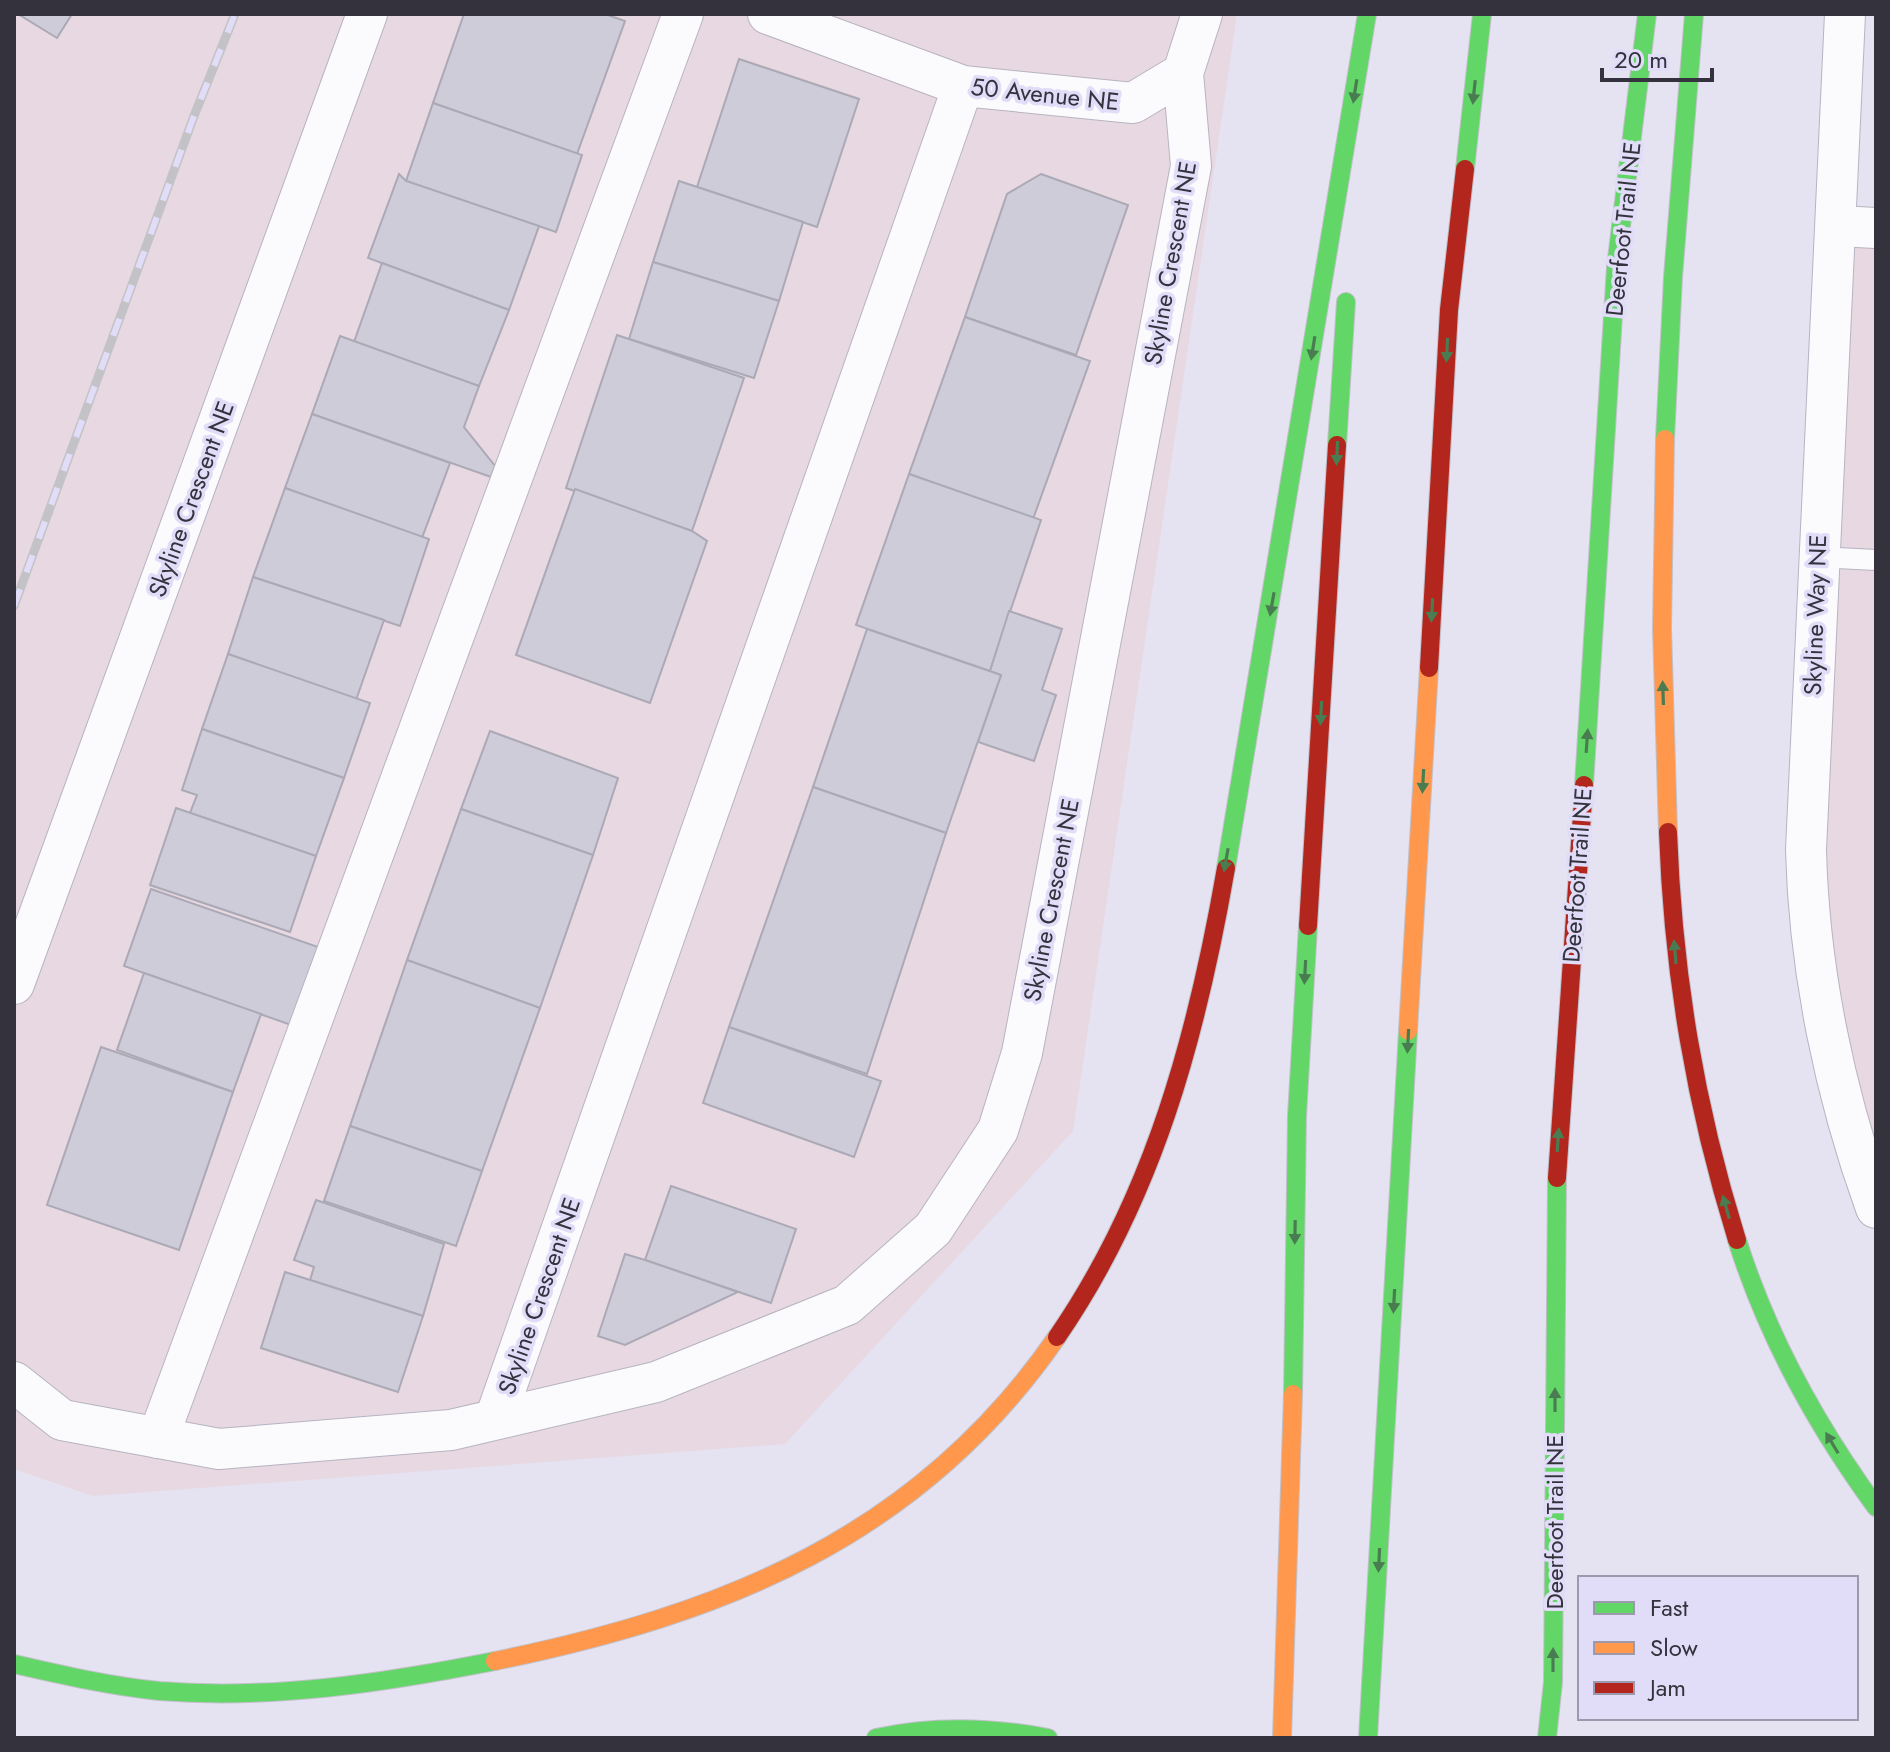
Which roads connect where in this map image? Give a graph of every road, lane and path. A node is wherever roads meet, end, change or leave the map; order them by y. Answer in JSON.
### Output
{"nodes":[{"id":1,"x":367,"y":14,"type":"edge"},
{"id":2,"x":683,"y":14,"type":"edge"},
{"id":3,"x":768,"y":14,"type":"edge"},
{"id":4,"x":1202,"y":14,"type":"edge"},
{"id":5,"x":1367,"y":14,"type":"edge"},
{"id":6,"x":1383,"y":14,"type":"edge"},
{"id":7,"x":1482,"y":14,"type":"edge"},
{"id":8,"x":1647,"y":14,"type":"edge"},
{"id":9,"x":1694,"y":14,"type":"edge"},
{"id":10,"x":1845,"y":14,"type":"edge"},
{"id":11,"x":1183,"y":73,"type":"junction"},
{"id":12,"x":963,"y":86,"type":"junction"},
{"id":13,"x":1366,"y":138,"type":"dead end"},
{"id":14,"x":1857,"y":227,"type":"edge"},
{"id":15,"x":1348,"y":276,"type":"dead end"},
{"id":16,"x":1817,"y":557,"type":"junction"},
{"id":17,"x":1876,"y":560,"type":"edge"},
{"id":18,"x":14,"y":984,"type":"edge"},
{"id":19,"x":1876,"y":1208,"type":"edge"},
{"id":20,"x":14,"y":1382,"type":"edge"},
{"id":21,"x":495,"y":1419,"type":"junction"},
{"id":22,"x":158,"y":1438,"type":"junction"},
{"id":23,"x":1876,"y":1507,"type":"edge"},
{"id":24,"x":14,"y":1664,"type":"edge"},
{"id":25,"x":876,"y":1738,"type":"edge"},
{"id":26,"x":1048,"y":1738,"type":"edge"},
{"id":27,"x":1282,"y":1738,"type":"edge"},
{"id":28,"x":1368,"y":1738,"type":"edge"},
{"id":29,"x":1547,"y":1738,"type":"edge"}],
"edges":[{"from":1,"to":18,"type":"street","name":"Skyline Crescent NE"},
{"from":2,"to":22,"type":"street"},
{"from":3,"to":12,"type":"street","name":"50 Avenue NE"},
{"from":4,"to":11,"type":"street"},
{"from":5,"to":24,"type":"highway","one_way":true},
{"from":6,"to":13,"type":"highway"},
{"from":7,"to":28,"type":"highway","one_way":true},
{"from":29,"to":8,"type":"highway","name":"Deerfoot Trail NE","one_way":true},
{"from":23,"to":9,"type":"highway","one_way":true},
{"from":10,"to":14,"type":"street","name":"Skyline Way NE"},
{"from":11,"to":12,"type":"street","name":"50 Avenue NE"},
{"from":11,"to":21,"type":"street","name":"Skyline Crescent NE"},
{"from":12,"to":21,"type":"street","name":"Skyline Crescent NE"},
{"from":14,"to":16,"type":"street","name":"Skyline Way NE"},
{"from":15,"to":27,"type":"highway","one_way":true},
{"from":16,"to":17,"type":"lane"},
{"from":16,"to":19,"type":"street","name":"Skyline Way NE"},
{"from":20,"to":22,"type":"street","name":"Skyline Crescent NE"},
{"from":21,"to":22,"type":"street","name":"Skyline Crescent NE"},
{"from":25,"to":26,"type":"highway"}]}
